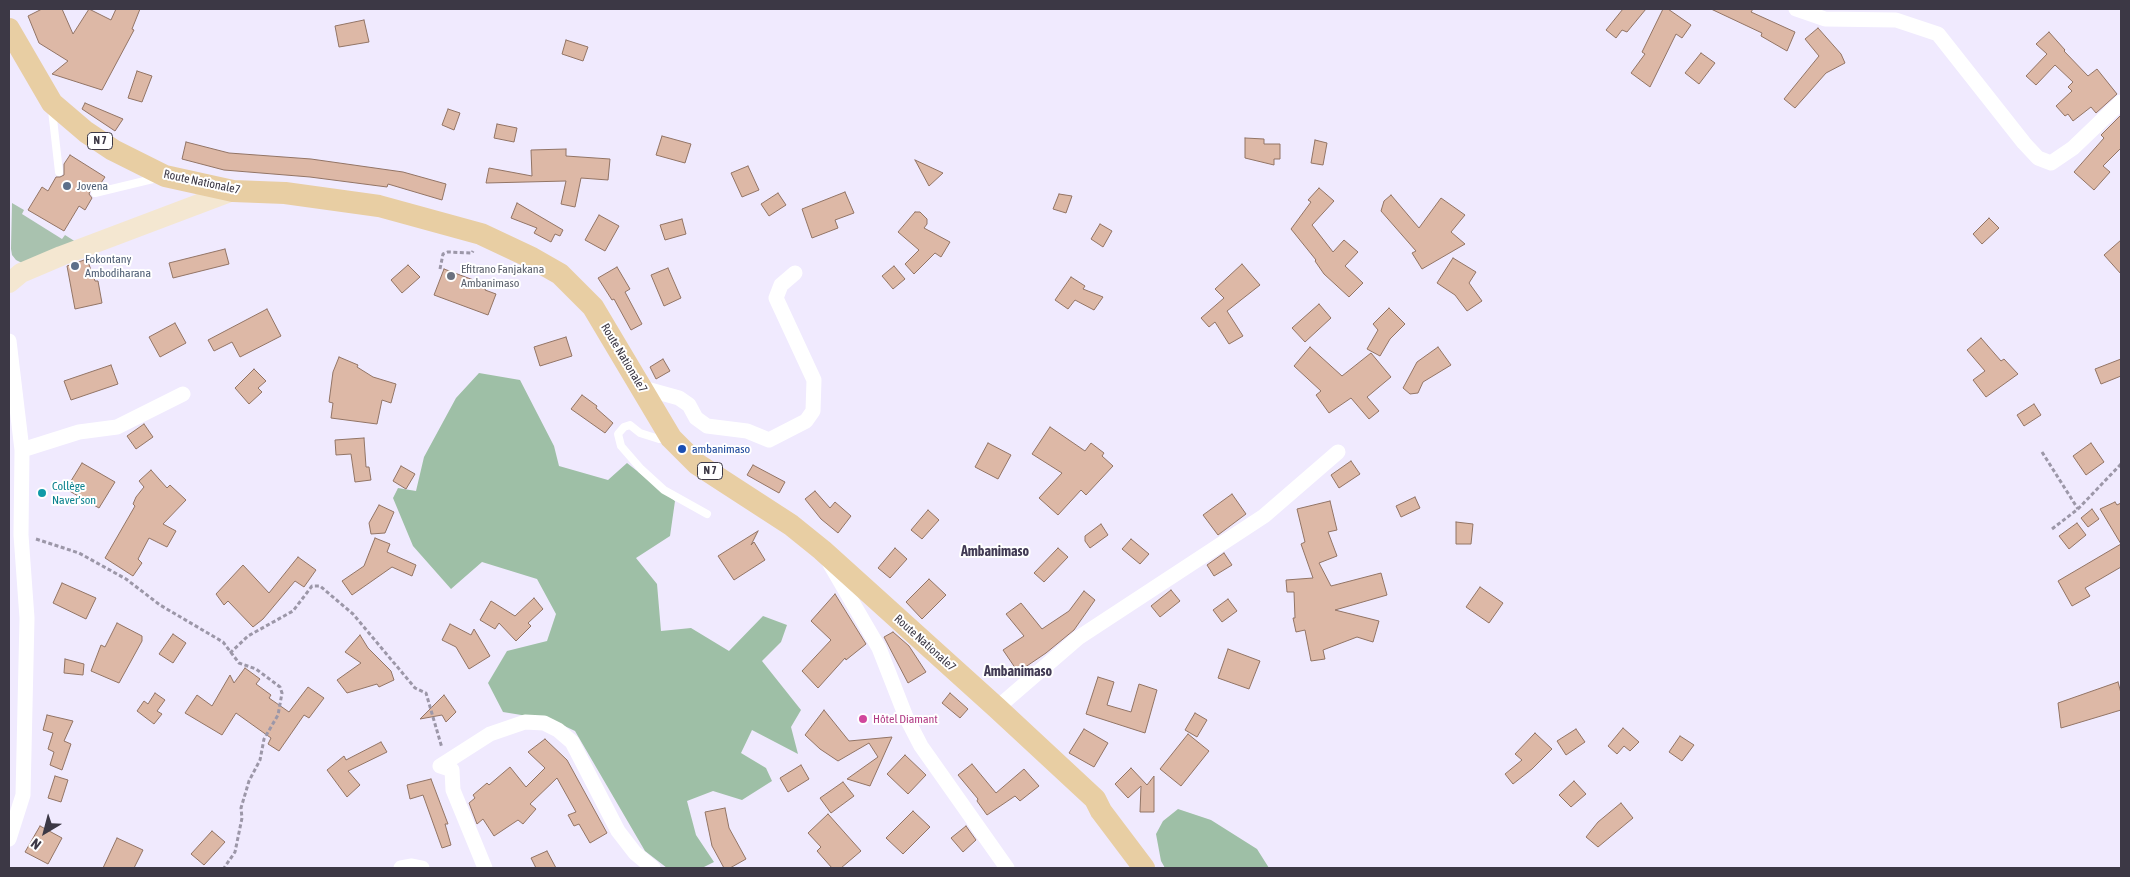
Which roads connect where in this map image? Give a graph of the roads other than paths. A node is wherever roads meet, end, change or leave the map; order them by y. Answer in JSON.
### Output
{"nodes":[{"id":1,"x":1796,"y":9,"type":"edge"},
{"id":2,"x":9,"y":33,"type":"edge"},
{"id":3,"x":2121,"y":102,"type":"edge"},
{"id":4,"x":52,"y":103,"type":"junction"},
{"id":5,"x":59,"y":172,"type":"dead end"},
{"id":6,"x":165,"y":176,"type":"junction"},
{"id":7,"x":233,"y":191,"type":"junction"},
{"id":8,"x":96,"y":193,"type":"dead end"},
{"id":9,"x":795,"y":273,"type":"dead end"},
{"id":10,"x":9,"y":284,"type":"edge"},
{"id":11,"x":9,"y":341,"type":"edge"},
{"id":12,"x":643,"y":388,"type":"junction"},
{"id":13,"x":183,"y":394,"type":"dead end"},
{"id":14,"x":671,"y":438,"type":"junction"},
{"id":15,"x":22,"y":450,"type":"junction"},
{"id":16,"x":1338,"y":452,"type":"dead end"},
{"id":17,"x":707,"y":514,"type":"dead end"},
{"id":18,"x":822,"y":550,"type":"junction"},
{"id":19,"x":997,"y":708,"type":"junction"},
{"id":20,"x":9,"y":839,"type":"edge"},
{"id":21,"x":401,"y":868,"type":"edge"},
{"id":22,"x":422,"y":868,"type":"edge"},
{"id":23,"x":485,"y":868,"type":"edge"},
{"id":24,"x":653,"y":868,"type":"edge"},
{"id":25,"x":1007,"y":868,"type":"edge"},
{"id":26,"x":1144,"y":868,"type":"edge"}],
"edges":[{"from":1,"to":3,"type":"street"},
{"from":2,"to":4,"type":"main road","name":"Route Nationale7","number":"N 7"},
{"from":4,"to":5,"type":"lane"},
{"from":4,"to":6,"type":"main road","name":"Route Nationale7","number":"N 7"},
{"from":6,"to":7,"type":"main road","name":"Route Nationale7","number":"N 7"},
{"from":6,"to":8,"type":"lane"},
{"from":7,"to":10,"type":"street"},
{"from":7,"to":12,"type":"main road","name":"Route Nationale7","number":"N 7"},
{"from":9,"to":12,"type":"street"},
{"from":11,"to":15,"type":"street"},
{"from":12,"to":14,"type":"main road","name":"Route Nationale7","number":"N 7"},
{"from":13,"to":15,"type":"street"},
{"from":14,"to":17,"type":"lane"},
{"from":14,"to":18,"type":"main road","name":"Route Nationale7","number":"N 7"},
{"from":15,"to":20,"type":"street"},
{"from":16,"to":19,"type":"street"},
{"from":18,"to":19,"type":"main road","name":"Route Nationale7","number":"N 7"},
{"from":18,"to":25,"type":"street"},
{"from":19,"to":26,"type":"main road","name":"Route Nationale7","number":"N 7"},
{"from":21,"to":22,"type":"street"},
{"from":23,"to":24,"type":"street"}]}
